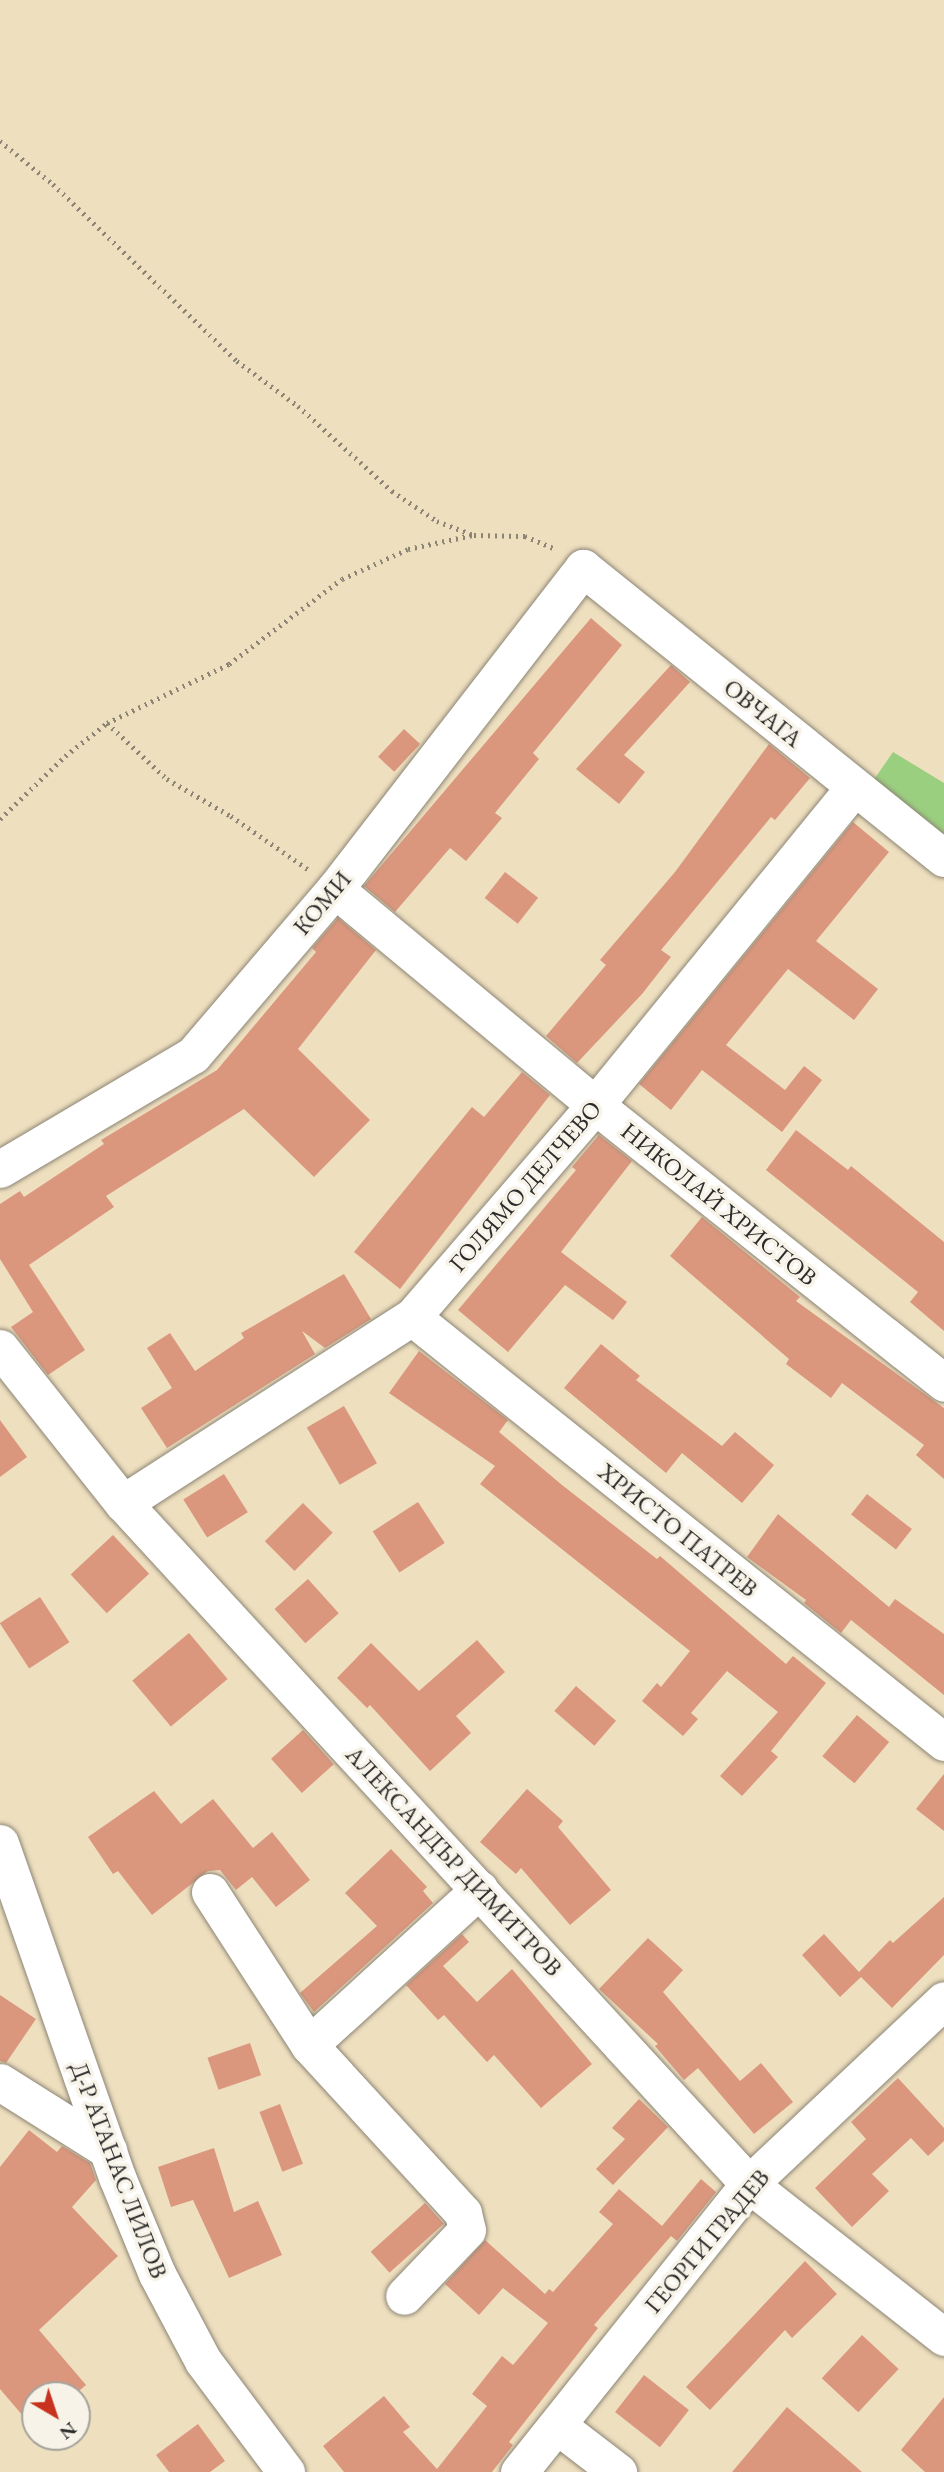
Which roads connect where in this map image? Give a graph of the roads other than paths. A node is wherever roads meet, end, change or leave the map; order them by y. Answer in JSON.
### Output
{"nodes":[{"id":1,"x":583,"y":568,"type":"joint"},
{"id":2,"x":854,"y":787,"type":"junction"},
{"id":3,"x":944,"y":858,"type":"edge"},
{"id":4,"x":335,"y":889,"type":"junction"},
{"id":5,"x":595,"y":1105,"type":"junction"},
{"id":6,"x":0,"y":1169,"type":"edge"},
{"id":7,"x":412,"y":1317,"type":"junction"},
{"id":8,"x":0,"y":1348,"type":"edge"},
{"id":9,"x":944,"y":1382,"type":"edge"},
{"id":10,"x":123,"y":1503,"type":"junction"},
{"id":11,"x":944,"y":1742,"type":"edge"},
{"id":12,"x":0,"y":1843,"type":"edge"},
{"id":13,"x":480,"y":1889,"type":"junction"},
{"id":14,"x":210,"y":1892,"type":"dead end"},
{"id":15,"x":944,"y":2000,"type":"edge"},
{"id":16,"x":309,"y":2045,"type":"junction"},
{"id":17,"x":0,"y":2082,"type":"edge"},
{"id":18,"x":108,"y":2150,"type":"junction"},
{"id":19,"x":749,"y":2184,"type":"junction"},
{"id":20,"x":404,"y":2296,"type":"dead end"},
{"id":21,"x":944,"y":2337,"type":"edge"},
{"id":22,"x":558,"y":2426,"type":"junction"},
{"id":23,"x":286,"y":2472,"type":"edge"},
{"id":24,"x":519,"y":2472,"type":"edge"},
{"id":25,"x":618,"y":2472,"type":"edge"}],
"edges":[{"from":1,"to":2,"type":"street","name":"ОВЧАГА"},
{"from":1,"to":4,"type":"street","name":"КОМИ"},
{"from":2,"to":3,"type":"street","name":"ОВЧАГА"},
{"from":2,"to":5,"type":"street","name":"ГОЛЯМО ДЕЛЧЕВО"},
{"from":4,"to":5,"type":"street","name":"НИКОЛАЙ ХРИСТОВ"},
{"from":4,"to":6,"type":"street","name":"КОМИ"},
{"from":5,"to":7,"type":"street","name":"ГОЛЯМО ДЕЛЧЕВО"},
{"from":5,"to":9,"type":"street","name":"НИКОЛАЙ ХРИСТОВ"},
{"from":7,"to":10,"type":"street","name":"ГОЛЯМО ДЕЛЧЕВО"},
{"from":7,"to":11,"type":"street","name":"ХРИСТО ПАТРЕВ"},
{"from":8,"to":10,"type":"street","name":"АЛЕКСАНДЪР ДИМИТРОВ"},
{"from":10,"to":13,"type":"street","name":"АЛЕКСАНДЪР ДИМИТРОВ"},
{"from":12,"to":18,"type":"street","name":"Д-Р АТАНАС ЛИЛОВ"},
{"from":13,"to":16,"type":"street"},
{"from":13,"to":19,"type":"street","name":"АЛЕКСАНДЪР ДИМИТРОВ"},
{"from":14,"to":16,"type":"street"},
{"from":15,"to":19,"type":"street","name":"ГЕОРГИ ГРАДЕВ"},
{"from":16,"to":20,"type":"street"},
{"from":17,"to":18,"type":"street"},
{"from":18,"to":23,"type":"street","name":"Д-Р АТАНАС ЛИЛОВ"},
{"from":19,"to":21,"type":"street","name":"АЛЕКСАНДЪР ДИМИТРОВ"},
{"from":19,"to":22,"type":"street","name":"ГЕОРГИ ГРАДЕВ"},
{"from":22,"to":24,"type":"street","name":"ГЕОРГИ ГРАДЕВ"},
{"from":22,"to":25,"type":"street"}]}
